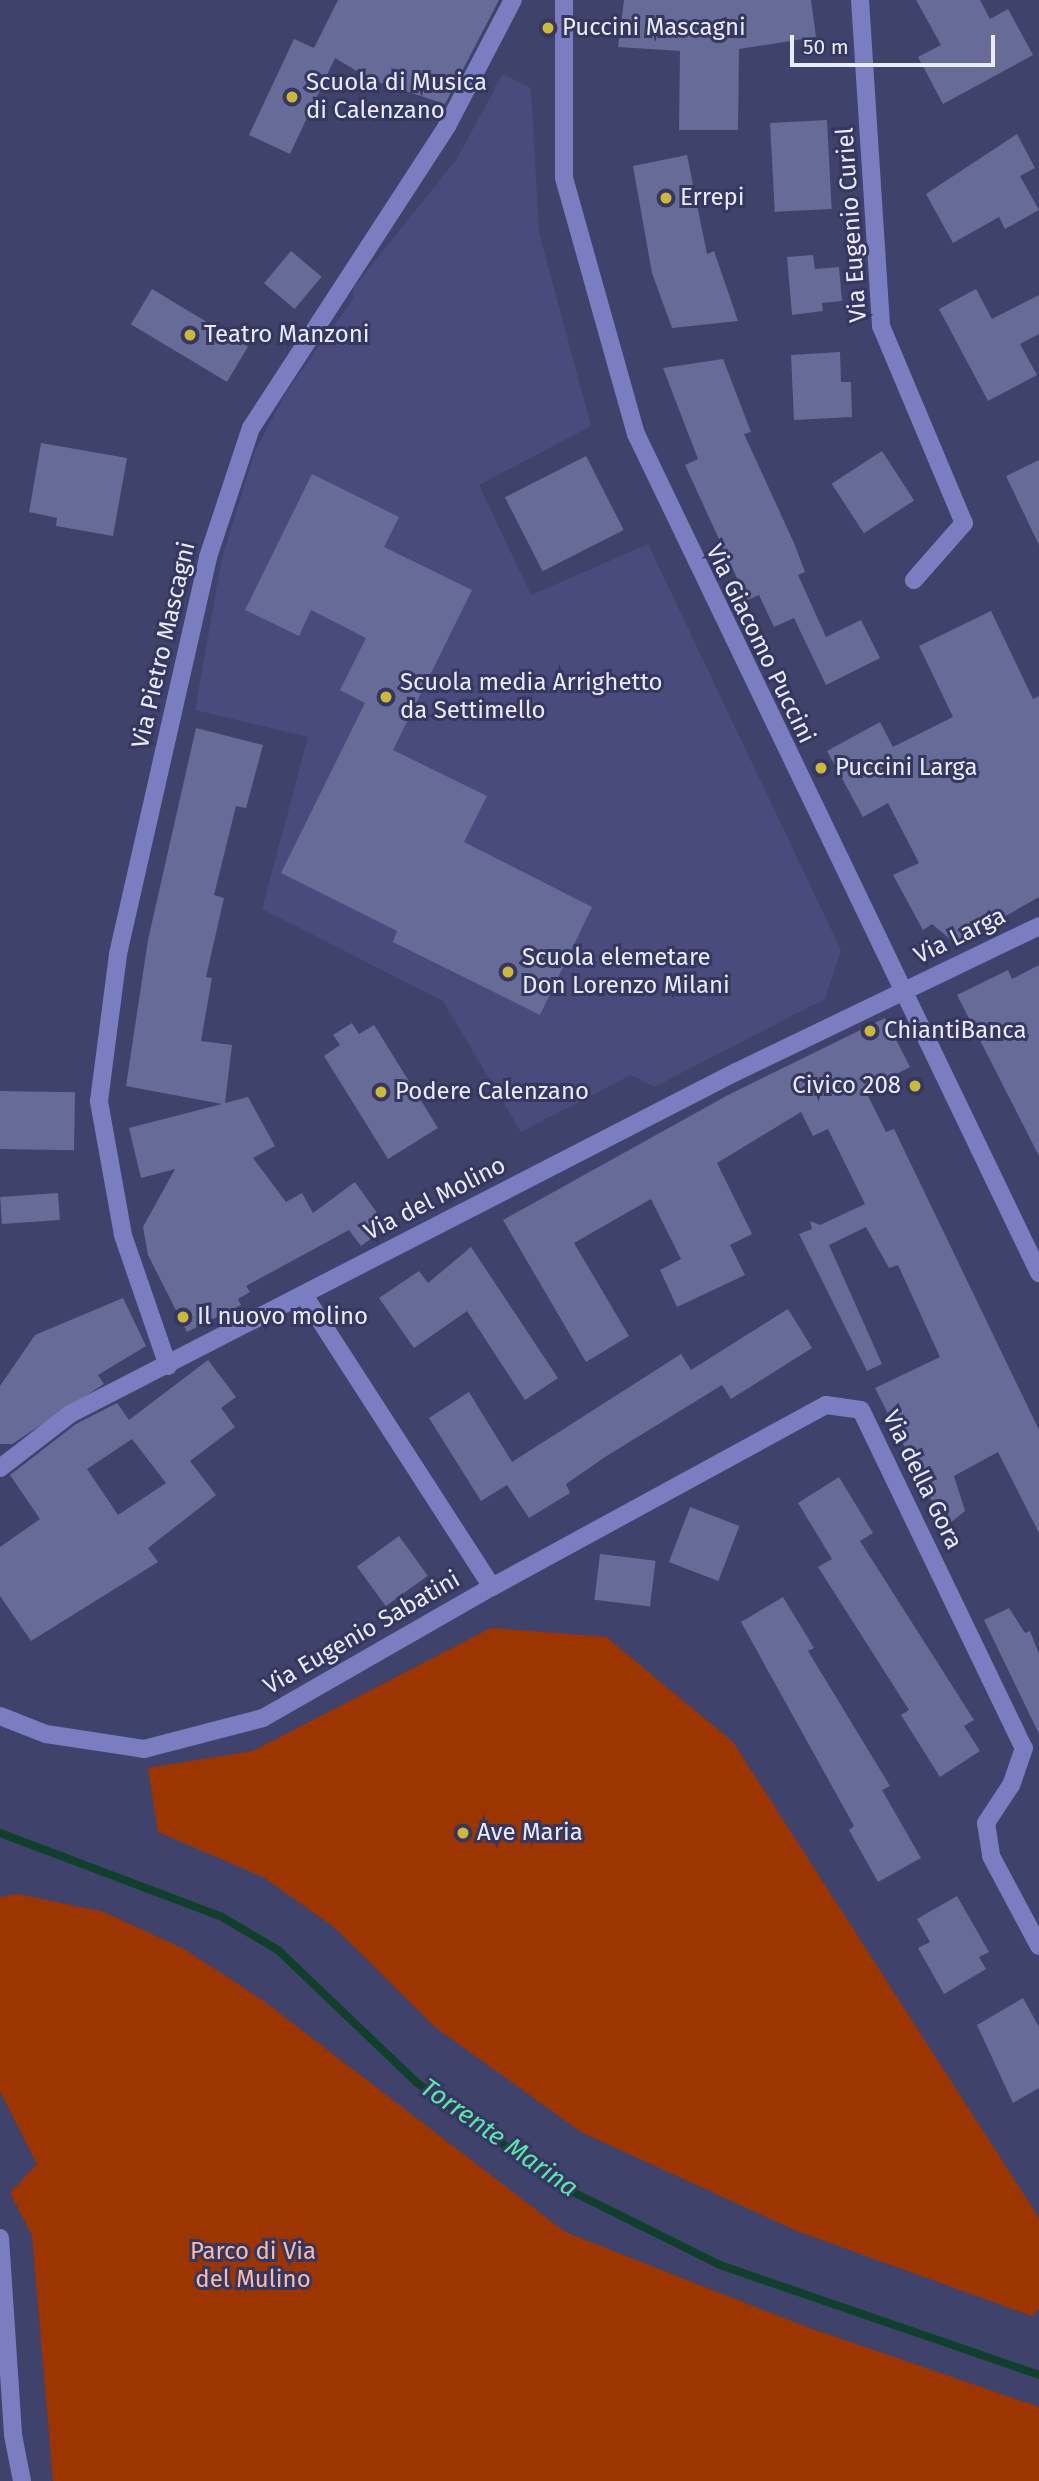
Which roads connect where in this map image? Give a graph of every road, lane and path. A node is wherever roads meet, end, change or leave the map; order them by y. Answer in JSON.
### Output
{"nodes":[{"id":1,"x":513,"y":0,"type":"edge"},
{"id":2,"x":564,"y":0,"type":"edge"},
{"id":3,"x":860,"y":0,"type":"edge"},
{"id":4,"x":914,"y":580,"type":"dead end"},
{"id":5,"x":1039,"y":926,"type":"edge"},
{"id":6,"x":904,"y":992,"type":"junction"},
{"id":7,"x":1039,"y":1273,"type":"edge"},
{"id":8,"x":304,"y":1295,"type":"junction"},
{"id":9,"x":168,"y":1366,"type":"junction"},
{"id":10,"x":0,"y":1468,"type":"edge"},
{"id":11,"x":492,"y":1587,"type":"junction"},
{"id":12,"x":0,"y":1716,"type":"edge"},
{"id":13,"x":1039,"y":1945,"type":"edge"},
{"id":14,"x":0,"y":2238,"type":"edge"},
{"id":15,"x":22,"y":2481,"type":"edge"}],
"edges":[{"from":1,"to":9,"type":"street","name":"Via Pietro Mascagni"},
{"from":2,"to":6,"type":"street","name":"Via Giacomo Puccini"},
{"from":3,"to":4,"type":"street","name":"Via Eugenio Curiel"},
{"from":5,"to":6,"type":"street","name":"Via Larga"},
{"from":6,"to":7,"type":"street","name":"Via Giacomo Puccini"},
{"from":6,"to":8,"type":"street","name":"Via del Molino"},
{"from":8,"to":9,"type":"street","name":"Via del Molino"},
{"from":8,"to":11,"type":"street","name":"Via Eugenio Sabatini"},
{"from":9,"to":10,"type":"street","name":"Via del Molino"},
{"from":11,"to":12,"type":"street","name":"Via Eugenio Sabatini"},
{"from":11,"to":13,"type":"street","name":"Via della Gora"},
{"from":14,"to":15,"type":"street"}]}
